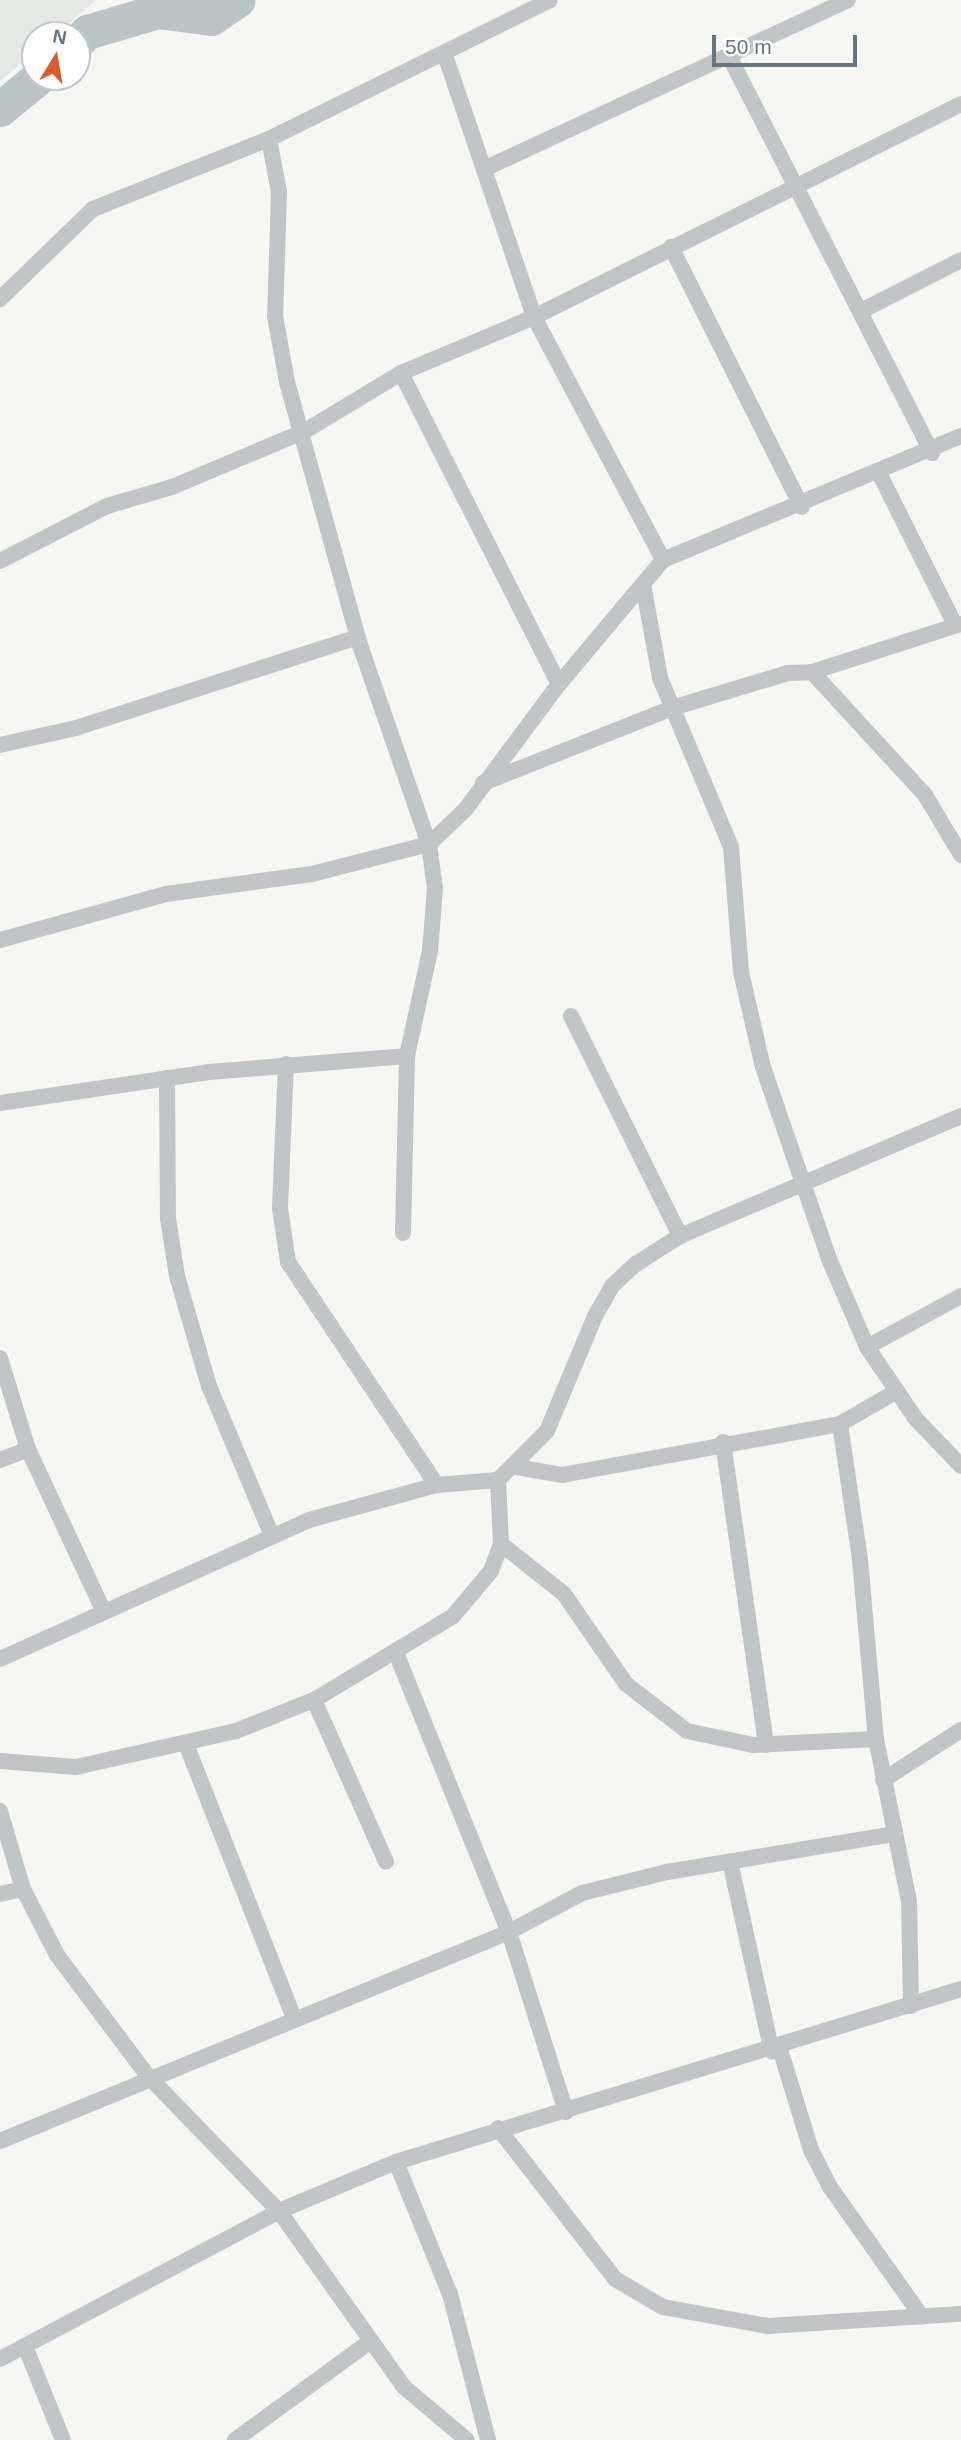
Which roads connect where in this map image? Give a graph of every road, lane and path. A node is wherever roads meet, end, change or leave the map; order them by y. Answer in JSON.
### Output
{"nodes":[{"id":1,"x":550,"y":0,"type":"edge"},
{"id":2,"x":842,"y":1,"type":"edge"},
{"id":3,"x":445,"y":55,"type":"junction"},
{"id":4,"x":729,"y":56,"type":"junction"},
{"id":5,"x":961,"y":104,"type":"edge"},
{"id":6,"x":269,"y":139,"type":"junction"},
{"id":7,"x":484,"y":169,"type":"junction"},
{"id":8,"x":797,"y":189,"type":"junction"},
{"id":9,"x":671,"y":247,"type":"junction"},
{"id":10,"x":961,"y":260,"type":"edge"},
{"id":11,"x":0,"y":299,"type":"edge"},
{"id":12,"x":861,"y":311,"type":"junction"},
{"id":13,"x":534,"y":317,"type":"junction"},
{"id":14,"x":401,"y":373,"type":"junction"},
{"id":15,"x":305,"y":431,"type":"junction"},
{"id":16,"x":961,"y":436,"type":"edge"},
{"id":17,"x":932,"y":453,"type":"junction"},
{"id":18,"x":880,"y":475,"type":"junction"},
{"id":19,"x":802,"y":507,"type":"junction"},
{"id":20,"x":663,"y":560,"type":"junction"},
{"id":21,"x":0,"y":561,"type":"edge"},
{"id":22,"x":643,"y":584,"type":"junction"},
{"id":23,"x":958,"y":624,"type":"edge"},
{"id":24,"x":358,"y":637,"type":"junction"},
{"id":25,"x":812,"y":673,"type":"junction"},
{"id":26,"x":559,"y":684,"type":"junction"},
{"id":27,"x":673,"y":708,"type":"junction"},
{"id":28,"x":0,"y":745,"type":"edge"},
{"id":29,"x":483,"y":783,"type":"junction"},
{"id":30,"x":429,"y":844,"type":"junction"},
{"id":31,"x":961,"y":855,"type":"edge"},
{"id":32,"x":0,"y":940,"type":"edge"},
{"id":33,"x":571,"y":1016,"type":"dead end"},
{"id":34,"x":407,"y":1056,"type":"junction"},
{"id":35,"x":286,"y":1063,"type":"junction"},
{"id":36,"x":167,"y":1078,"type":"junction"},
{"id":37,"x":0,"y":1103,"type":"edge"},
{"id":38,"x":961,"y":1116,"type":"edge"},
{"id":39,"x":806,"y":1185,"type":"junction"},
{"id":40,"x":403,"y":1233,"type":"dead end"},
{"id":41,"x":680,"y":1236,"type":"junction"},
{"id":42,"x":961,"y":1296,"type":"edge"},
{"id":43,"x":867,"y":1347,"type":"junction"},
{"id":44,"x":0,"y":1358,"type":"edge"},
{"id":45,"x":897,"y":1391,"type":"junction"},
{"id":46,"x":840,"y":1424,"type":"junction"},
{"id":47,"x":723,"y":1442,"type":"junction"},
{"id":48,"x":28,"y":1449,"type":"junction"},
{"id":49,"x":0,"y":1460,"type":"edge"},
{"id":50,"x":961,"y":1466,"type":"edge"},
{"id":51,"x":517,"y":1467,"type":"junction"},
{"id":52,"x":498,"y":1480,"type":"junction"},
{"id":53,"x":437,"y":1485,"type":"junction"},
{"id":54,"x":272,"y":1536,"type":"junction"},
{"id":55,"x":501,"y":1544,"type":"junction"},
{"id":56,"x":103,"y":1611,"type":"junction"},
{"id":57,"x":396,"y":1653,"type":"junction"},
{"id":58,"x":0,"y":1658,"type":"edge"},
{"id":59,"x":314,"y":1700,"type":"junction"},
{"id":60,"x":961,"y":1730,"type":"edge"},
{"id":61,"x":876,"y":1739,"type":"junction"},
{"id":62,"x":187,"y":1744,"type":"junction"},
{"id":63,"x":766,"y":1745,"type":"junction"},
{"id":64,"x":0,"y":1761,"type":"edge"},
{"id":65,"x":883,"y":1780,"type":"junction"},
{"id":66,"x":0,"y":1811,"type":"edge"},
{"id":67,"x":895,"y":1834,"type":"junction"},
{"id":68,"x":386,"y":1862,"type":"dead end"},
{"id":69,"x":731,"y":1866,"type":"junction"},
{"id":70,"x":23,"y":1889,"type":"junction"},
{"id":71,"x":0,"y":1894,"type":"edge"},
{"id":72,"x":509,"y":1932,"type":"junction"},
{"id":73,"x":961,"y":1989,"type":"edge"},
{"id":74,"x":911,"y":2006,"type":"junction"},
{"id":75,"x":294,"y":2018,"type":"junction"},
{"id":76,"x":776,"y":2050,"type":"junction"},
{"id":77,"x":147,"y":2075,"type":"junction"},
{"id":78,"x":566,"y":2112,"type":"junction"},
{"id":79,"x":498,"y":2127,"type":"junction"},
{"id":80,"x":0,"y":2141,"type":"edge"},
{"id":81,"x":396,"y":2162,"type":"junction"},
{"id":82,"x":279,"y":2211,"type":"junction"},
{"id":83,"x":961,"y":2314,"type":"edge"},
{"id":84,"x":922,"y":2317,"type":"junction"},
{"id":85,"x":371,"y":2341,"type":"junction"},
{"id":86,"x":25,"y":2346,"type":"junction"},
{"id":87,"x":0,"y":2359,"type":"edge"},
{"id":88,"x":64,"y":2440,"type":"edge"},
{"id":89,"x":236,"y":2440,"type":"edge"},
{"id":90,"x":467,"y":2440,"type":"edge"},
{"id":91,"x":488,"y":2440,"type":"edge"}],
"edges":[{"from":1,"to":3,"type":"street"},
{"from":2,"to":4,"type":"street"},
{"from":3,"to":6,"type":"street"},
{"from":3,"to":7,"type":"street"},
{"from":4,"to":7,"type":"street"},
{"from":4,"to":8,"type":"street"},
{"from":5,"to":8,"type":"street"},
{"from":6,"to":11,"type":"street"},
{"from":6,"to":15,"type":"street"},
{"from":7,"to":13,"type":"street"},
{"from":8,"to":9,"type":"street"},
{"from":8,"to":12,"type":"street"},
{"from":9,"to":13,"type":"street"},
{"from":9,"to":19,"type":"street"},
{"from":10,"to":12,"type":"street"},
{"from":12,"to":17,"type":"street"},
{"from":13,"to":14,"type":"street"},
{"from":13,"to":20,"type":"street"},
{"from":14,"to":15,"type":"street"},
{"from":14,"to":26,"type":"street"},
{"from":15,"to":21,"type":"street"},
{"from":15,"to":24,"type":"street"},
{"from":16,"to":17,"type":"street"},
{"from":17,"to":18,"type":"street"},
{"from":18,"to":19,"type":"street"},
{"from":18,"to":23,"type":"street"},
{"from":19,"to":20,"type":"street"},
{"from":20,"to":22,"type":"street"},
{"from":22,"to":26,"type":"street"},
{"from":22,"to":27,"type":"street"},
{"from":23,"to":25,"type":"street"},
{"from":24,"to":28,"type":"street"},
{"from":24,"to":30,"type":"street"},
{"from":25,"to":27,"type":"street"},
{"from":25,"to":31,"type":"street"},
{"from":26,"to":29,"type":"street"},
{"from":27,"to":29,"type":"street"},
{"from":27,"to":39,"type":"street"},
{"from":29,"to":30,"type":"street"},
{"from":30,"to":32,"type":"street"},
{"from":30,"to":34,"type":"street"},
{"from":33,"to":41,"type":"street"},
{"from":34,"to":35,"type":"street"},
{"from":34,"to":40,"type":"street"},
{"from":35,"to":36,"type":"street"},
{"from":35,"to":53,"type":"street"},
{"from":36,"to":37,"type":"street"},
{"from":36,"to":54,"type":"street"},
{"from":38,"to":39,"type":"street"},
{"from":39,"to":41,"type":"street"},
{"from":39,"to":43,"type":"street"},
{"from":41,"to":51,"type":"street"},
{"from":42,"to":43,"type":"street"},
{"from":43,"to":45,"type":"street"},
{"from":44,"to":48,"type":"street"},
{"from":45,"to":46,"type":"street"},
{"from":45,"to":50,"type":"street"},
{"from":46,"to":47,"type":"street"},
{"from":46,"to":61,"type":"street"},
{"from":47,"to":51,"type":"street"},
{"from":47,"to":63,"type":"street"},
{"from":48,"to":49,"type":"street"},
{"from":48,"to":56,"type":"street"},
{"from":51,"to":52,"type":"street"},
{"from":52,"to":53,"type":"street"},
{"from":52,"to":55,"type":"street"},
{"from":53,"to":54,"type":"street"},
{"from":54,"to":56,"type":"street"},
{"from":55,"to":57,"type":"street"},
{"from":55,"to":63,"type":"street"},
{"from":56,"to":58,"type":"street"},
{"from":57,"to":59,"type":"street"},
{"from":57,"to":72,"type":"street"},
{"from":59,"to":62,"type":"street"},
{"from":59,"to":68,"type":"street"},
{"from":60,"to":65,"type":"street"},
{"from":61,"to":63,"type":"street"},
{"from":61,"to":65,"type":"street"},
{"from":62,"to":64,"type":"street"},
{"from":62,"to":75,"type":"street"},
{"from":65,"to":67,"type":"street"},
{"from":66,"to":70,"type":"street"},
{"from":67,"to":69,"type":"street"},
{"from":67,"to":74,"type":"street"},
{"from":69,"to":72,"type":"street"},
{"from":69,"to":76,"type":"street"},
{"from":70,"to":71,"type":"street"},
{"from":70,"to":77,"type":"street"},
{"from":72,"to":75,"type":"street"},
{"from":72,"to":78,"type":"street"},
{"from":73,"to":74,"type":"street"},
{"from":74,"to":76,"type":"street"},
{"from":75,"to":77,"type":"street"},
{"from":76,"to":78,"type":"street"},
{"from":76,"to":84,"type":"street"},
{"from":77,"to":80,"type":"street"},
{"from":77,"to":82,"type":"street"},
{"from":78,"to":79,"type":"street"},
{"from":79,"to":81,"type":"street"},
{"from":79,"to":84,"type":"street"},
{"from":81,"to":82,"type":"street"},
{"from":81,"to":91,"type":"street"},
{"from":82,"to":85,"type":"street"},
{"from":82,"to":86,"type":"street"},
{"from":83,"to":84,"type":"street"},
{"from":85,"to":89,"type":"street"},
{"from":85,"to":90,"type":"street"},
{"from":86,"to":87,"type":"street"},
{"from":86,"to":88,"type":"street"}]}
